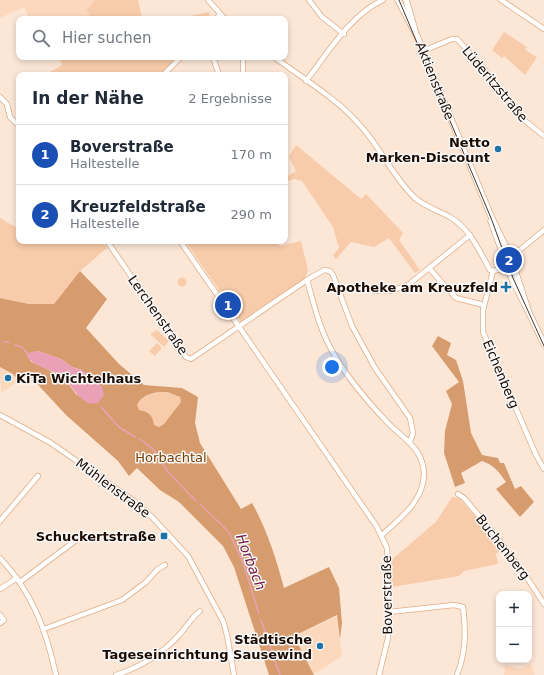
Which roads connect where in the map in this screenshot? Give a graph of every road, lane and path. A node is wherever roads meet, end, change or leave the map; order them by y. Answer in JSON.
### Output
{"nodes":[{"id":1,"x":208,"y":0,"type":"edge"},
{"id":2,"x":309,"y":0,"type":"edge"},
{"id":3,"x":383,"y":0,"type":"edge"},
{"id":4,"x":398,"y":0,"type":"edge"},
{"id":5,"x":406,"y":0,"type":"edge"},
{"id":6,"x":501,"y":0,"type":"edge"},
{"id":7,"x":220,"y":14,"type":"edge"},
{"id":8,"x":544,"y":29,"type":"edge"},
{"id":9,"x":344,"y":34,"type":"junction"},
{"id":10,"x":417,"y":36,"type":"junction"},
{"id":11,"x":423,"y":51,"type":"junction"},
{"id":12,"x":178,"y":60,"type":"edge"},
{"id":13,"x":214,"y":60,"type":"edge"},
{"id":14,"x":243,"y":60,"type":"edge"},
{"id":15,"x":278,"y":60,"type":"edge"},
{"id":16,"x":167,"y":72,"type":"edge"},
{"id":17,"x":218,"y":72,"type":"edge"},
{"id":18,"x":243,"y":72,"type":"edge"},
{"id":19,"x":306,"y":81,"type":"junction"},
{"id":20,"x":0,"y":97,"type":"edge"},
{"id":21,"x":16,"y":123,"type":"edge"},
{"id":22,"x":544,"y":136,"type":"edge"},
{"id":23,"x":490,"y":214,"type":"junction"},
{"id":24,"x":543,"y":233,"type":"edge"},
{"id":25,"x":470,"y":235,"type":"junction"},
{"id":26,"x":109,"y":244,"type":"edge"},
{"id":27,"x":182,"y":244,"type":"edge"},
{"id":28,"x":509,"y":262,"type":"junction"},
{"id":29,"x":429,"y":268,"type":"junction"},
{"id":30,"x":493,"y":271,"type":"junction"},
{"id":31,"x":307,"y":280,"type":"junction"},
{"id":32,"x":375,"y":291,"type":"dead end"},
{"id":33,"x":484,"y":305,"type":"junction"},
{"id":34,"x":529,"y":313,"type":"junction"},
{"id":35,"x":240,"y":327,"type":"junction"},
{"id":36,"x":544,"y":344,"type":"edge"},
{"id":37,"x":0,"y":415,"type":"edge"},
{"id":38,"x":410,"y":442,"type":"junction"},
{"id":39,"x":544,"y":469,"type":"edge"},
{"id":40,"x":38,"y":476,"type":"dead end"},
{"id":41,"x":458,"y":494,"type":"dead end"},
{"id":42,"x":0,"y":521,"type":"edge"},
{"id":43,"x":83,"y":535,"type":"dead end"},
{"id":44,"x":382,"y":535,"type":"junction"},
{"id":45,"x":0,"y":558,"type":"edge"},
{"id":46,"x":165,"y":565,"type":"dead end"},
{"id":47,"x":18,"y":580,"type":"junction"},
{"id":48,"x":0,"y":589,"type":"edge"},
{"id":49,"x":544,"y":602,"type":"edge"},
{"id":50,"x":200,"y":611,"type":"dead end"},
{"id":51,"x":389,"y":612,"type":"junction"},
{"id":52,"x":0,"y":616,"type":"edge"},
{"id":53,"x":0,"y":623,"type":"edge"},
{"id":54,"x":44,"y":629,"type":"junction"},
{"id":55,"x":56,"y":675,"type":"edge"},
{"id":56,"x":116,"y":675,"type":"edge"},
{"id":57,"x":234,"y":675,"type":"edge"},
{"id":58,"x":379,"y":675,"type":"edge"},
{"id":59,"x":457,"y":675,"type":"edge"}],
"edges":[{"from":1,"to":7,"type":"street"},
{"from":2,"to":9,"type":"street"},
{"from":3,"to":9,"type":"street"},
{"from":4,"to":10,"type":"main road","name":"Aktienstraße"},
{"from":5,"to":10,"type":"main road","name":"Aktienstraße"},
{"from":6,"to":8,"type":"street"},
{"from":9,"to":19,"type":"street"},
{"from":10,"to":11,"type":"main road","name":"Aktienstraße"},
{"from":11,"to":22,"type":"street","name":"Lüderitzstraße"},
{"from":11,"to":23,"type":"main road","name":"Aktienstraße"},
{"from":12,"to":16,"type":"street"},
{"from":13,"to":17,"type":"street"},
{"from":14,"to":18,"type":"street"},
{"from":15,"to":19,"type":"street"},
{"from":19,"to":25,"type":"street"},
{"from":20,"to":21,"type":"street"},
{"from":23,"to":28,"type":"main road","name":"Aktienstraße"},
{"from":23,"to":28,"type":"main road","name":"Aktienstraße"},
{"from":24,"to":28,"type":"street"},
{"from":25,"to":29,"type":"street"},
{"from":25,"to":30,"type":"street"},
{"from":26,"to":35,"type":"street","name":"Lerchenstraße"},
{"from":27,"to":35,"type":"street","name":"Boverstraße"},
{"from":28,"to":30,"type":"street"},
{"from":28,"to":34,"type":"main road","name":"Aktienstraße"},
{"from":28,"to":34,"type":"main road","name":"Aktienstraße"},
{"from":29,"to":32,"type":"street"},
{"from":29,"to":33,"type":"street"},
{"from":30,"to":33,"type":"street","name":"Eichenberg"},
{"from":31,"to":35,"type":"street"},
{"from":31,"to":38,"type":"street"},
{"from":31,"to":38,"type":"street"},
{"from":33,"to":39,"type":"street","name":"Eichenberg"},
{"from":34,"to":36,"type":"main road","name":"Aktienstraße"},
{"from":35,"to":44,"type":"street","name":"Boverstraße"},
{"from":37,"to":57,"type":"street","name":"Mühlenstraße"},
{"from":38,"to":44,"type":"street"},
{"from":40,"to":42,"type":"street"},
{"from":41,"to":49,"type":"street","name":"Buchenberg"},
{"from":43,"to":47,"type":"street"},
{"from":44,"to":51,"type":"street","name":"Boverstraße"},
{"from":45,"to":47,"type":"street"},
{"from":46,"to":54,"type":"street"},
{"from":47,"to":48,"type":"street"},
{"from":47,"to":54,"type":"street"},
{"from":50,"to":56,"type":"street"},
{"from":51,"to":58,"type":"street","name":"Boverstraße"},
{"from":51,"to":59,"type":"street"},
{"from":52,"to":53,"type":"street"},
{"from":54,"to":55,"type":"street"}]}
